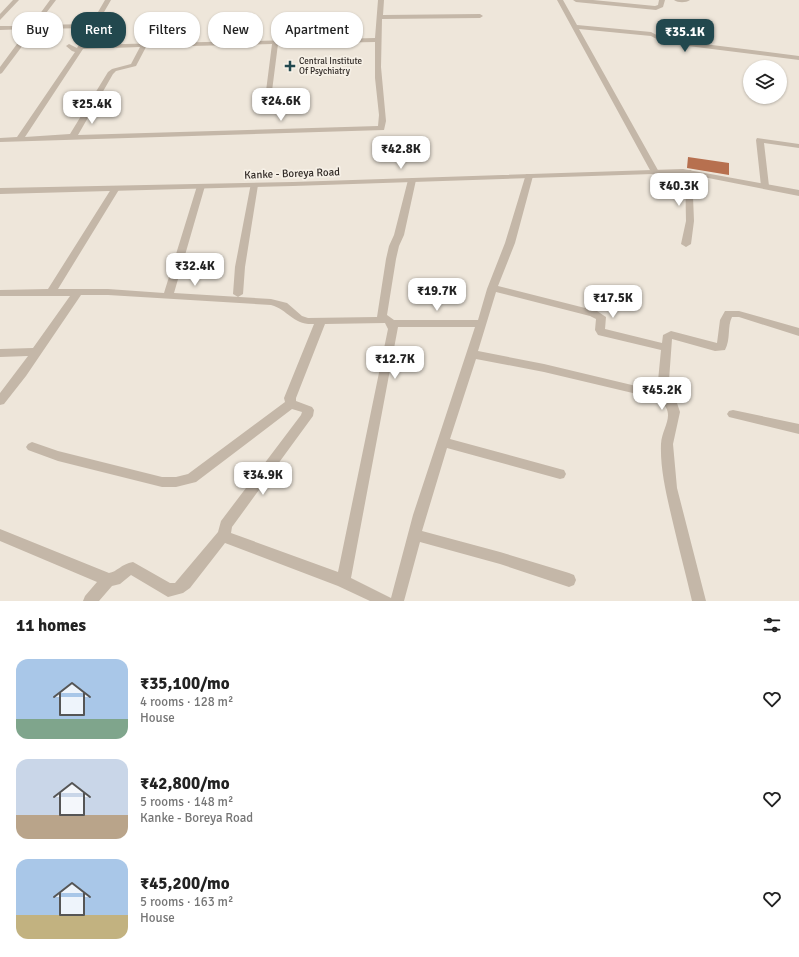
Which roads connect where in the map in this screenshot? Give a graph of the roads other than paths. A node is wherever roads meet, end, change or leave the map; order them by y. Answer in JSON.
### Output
{"nodes":[{"id":1,"x":16,"y":0,"type":"edge"},
{"id":2,"x":53,"y":0,"type":"edge"},
{"id":3,"x":108,"y":0,"type":"edge"},
{"id":4,"x":381,"y":0,"type":"edge"},
{"id":5,"x":560,"y":0,"type":"edge"},
{"id":6,"x":576,"y":0,"type":"edge"},
{"id":7,"x":662,"y":0,"type":"edge"},
{"id":8,"x":677,"y":0,"type":"edge"},
{"id":9,"x":687,"y":0,"type":"edge"},
{"id":10,"x":44,"y":12,"type":"edge"},
{"id":11,"x":101,"y":12,"type":"edge"},
{"id":12,"x":480,"y":16,"type":"dead end"},
{"id":13,"x":380,"y":17,"type":"junction"},
{"id":14,"x":0,"y":18,"type":"edge"},
{"id":15,"x":575,"y":27,"type":"junction"},
{"id":16,"x":0,"y":28,"type":"edge"},
{"id":17,"x":12,"y":28,"type":"edge"},
{"id":18,"x":363,"y":40,"type":"edge"},
{"id":19,"x":378,"y":40,"type":"junction"},
{"id":20,"x":271,"y":42,"type":"edge"},
{"id":21,"x":200,"y":44,"type":"edge"},
{"id":22,"x":17,"y":48,"type":"edge"},
{"id":23,"x":72,"y":48,"type":"edge"},
{"id":24,"x":80,"y":48,"type":"joint"},
{"id":25,"x":142,"y":48,"type":"edge"},
{"id":26,"x":274,"y":48,"type":"edge"},
{"id":27,"x":799,"y":58,"type":"edge"},
{"id":28,"x":0,"y":72,"type":"edge"},
{"id":29,"x":269,"y":91,"type":"dead end"},
{"id":30,"x":70,"y":137,"type":"junction"},
{"id":31,"x":20,"y":139,"type":"junction"},
{"id":32,"x":0,"y":140,"type":"edge"},
{"id":33,"x":799,"y":146,"type":"edge"},
{"id":34,"x":655,"y":172,"type":"junction"},
{"id":35,"x":688,"y":172,"type":"junction"},
{"id":36,"x":529,"y":176,"type":"junction"},
{"id":37,"x":412,"y":180,"type":"junction"},
{"id":38,"x":254,"y":185,"type":"junction"},
{"id":39,"x":201,"y":186,"type":"junction"},
{"id":40,"x":765,"y":186,"type":"junction"},
{"id":41,"x":116,"y":188,"type":"junction"},
{"id":42,"x":0,"y":191,"type":"edge"},
{"id":43,"x":799,"y":193,"type":"edge"},
{"id":44,"x":686,"y":244,"type":"dead end"},
{"id":45,"x":493,"y":288,"type":"junction"},
{"id":46,"x":51,"y":292,"type":"junction"},
{"id":47,"x":78,"y":292,"type":"junction"},
{"id":48,"x":0,"y":293,"type":"edge"},
{"id":49,"x":238,"y":294,"type":"dead end"},
{"id":50,"x":168,"y":296,"type":"junction"},
{"id":51,"x":321,"y":321,"type":"junction"},
{"id":52,"x":388,"y":322,"type":"junction"},
{"id":53,"x":482,"y":323,"type":"junction"},
{"id":54,"x":799,"y":332,"type":"edge"},
{"id":55,"x":667,"y":348,"type":"junction"},
{"id":56,"x":0,"y":352,"type":"edge"},
{"id":57,"x":36,"y":352,"type":"junction"},
{"id":58,"x":472,"y":354,"type":"junction"},
{"id":59,"x":662,"y":396,"type":"junction"},
{"id":60,"x":0,"y":402,"type":"edge"},
{"id":61,"x":291,"y":404,"type":"junction"},
{"id":62,"x":733,"y":414,"type":"dead end"},
{"id":63,"x":799,"y":429,"type":"edge"},
{"id":64,"x":443,"y":442,"type":"junction"},
{"id":65,"x":32,"y":447,"type":"dead end"},
{"id":66,"x":560,"y":474,"type":"dead end"},
{"id":67,"x":224,"y":534,"type":"junction"},
{"id":68,"x":415,"y":535,"type":"junction"},
{"id":69,"x":0,"y":536,"type":"edge"},
{"id":70,"x":108,"y":580,"type":"junction"},
{"id":71,"x":569,"y":580,"type":"dead end"},
{"id":72,"x":343,"y":581,"type":"junction"},
{"id":73,"x":90,"y":601,"type":"edge"},
{"id":74,"x":385,"y":601,"type":"edge"},
{"id":75,"x":397,"y":601,"type":"edge"},
{"id":76,"x":699,"y":601,"type":"edge"}],
"edges":[{"from":1,"to":14,"type":"street"},
{"from":2,"to":10,"type":"street"},
{"from":3,"to":11,"type":"street"},
{"from":4,"to":13,"type":"street"},
{"from":5,"to":15,"type":"street"},
{"from":6,"to":7,"type":"street"},
{"from":8,"to":9,"type":"street"},
{"from":12,"to":13,"type":"street"},
{"from":13,"to":19,"type":"street"},
{"from":15,"to":27,"type":"street"},
{"from":15,"to":34,"type":"street"},
{"from":16,"to":17,"type":"street"},
{"from":18,"to":19,"type":"street"},
{"from":19,"to":30,"type":"street"},
{"from":20,"to":21,"type":"street"},
{"from":22,"to":28,"type":"street"},
{"from":23,"to":24,"type":"street"},
{"from":24,"to":31,"type":"street"},
{"from":25,"to":30,"type":"street"},
{"from":26,"to":29,"type":"street"},
{"from":30,"to":31,"type":"street"},
{"from":31,"to":32,"type":"street"},
{"from":33,"to":40,"type":"street"},
{"from":34,"to":35,"type":"street","name":"Kanke - Boreya Road"},
{"from":34,"to":36,"type":"street","name":"Kanke - Boreya Road"},
{"from":35,"to":40,"type":"street","name":"Kanke - Boreya Road"},
{"from":35,"to":44,"type":"street"},
{"from":36,"to":37,"type":"street","name":"Kanke - Boreya Road"},
{"from":36,"to":45,"type":"street"},
{"from":37,"to":38,"type":"street","name":"Kanke - Boreya Road"},
{"from":37,"to":52,"type":"street"},
{"from":38,"to":39,"type":"street","name":"Kanke - Boreya Road"},
{"from":38,"to":49,"type":"street"},
{"from":39,"to":41,"type":"street","name":"Kanke - Boreya Road"},
{"from":39,"to":50,"type":"street"},
{"from":40,"to":43,"type":"street","name":"Kanke - Boreya Road"},
{"from":41,"to":42,"type":"street","name":"Kanke - Boreya Road"},
{"from":41,"to":46,"type":"street"},
{"from":45,"to":53,"type":"street"},
{"from":45,"to":55,"type":"street"},
{"from":46,"to":47,"type":"street"},
{"from":46,"to":48,"type":"street"},
{"from":47,"to":50,"type":"street"},
{"from":47,"to":57,"type":"street"},
{"from":50,"to":51,"type":"street"},
{"from":51,"to":52,"type":"street"},
{"from":51,"to":61,"type":"street"},
{"from":52,"to":53,"type":"street"},
{"from":52,"to":72,"type":"street"},
{"from":53,"to":58,"type":"street"},
{"from":54,"to":55,"type":"street"},
{"from":55,"to":59,"type":"street"},
{"from":56,"to":57,"type":"street"},
{"from":57,"to":60,"type":"street"},
{"from":58,"to":59,"type":"street"},
{"from":58,"to":64,"type":"street"},
{"from":59,"to":76,"type":"street"},
{"from":61,"to":65,"type":"street"},
{"from":61,"to":67,"type":"street"},
{"from":62,"to":63,"type":"street"},
{"from":64,"to":66,"type":"street"},
{"from":64,"to":68,"type":"street"},
{"from":67,"to":70,"type":"street"},
{"from":67,"to":72,"type":"street"},
{"from":68,"to":71,"type":"street"},
{"from":68,"to":75,"type":"street"},
{"from":69,"to":70,"type":"street"},
{"from":70,"to":73,"type":"street"},
{"from":72,"to":74,"type":"street"}]}
